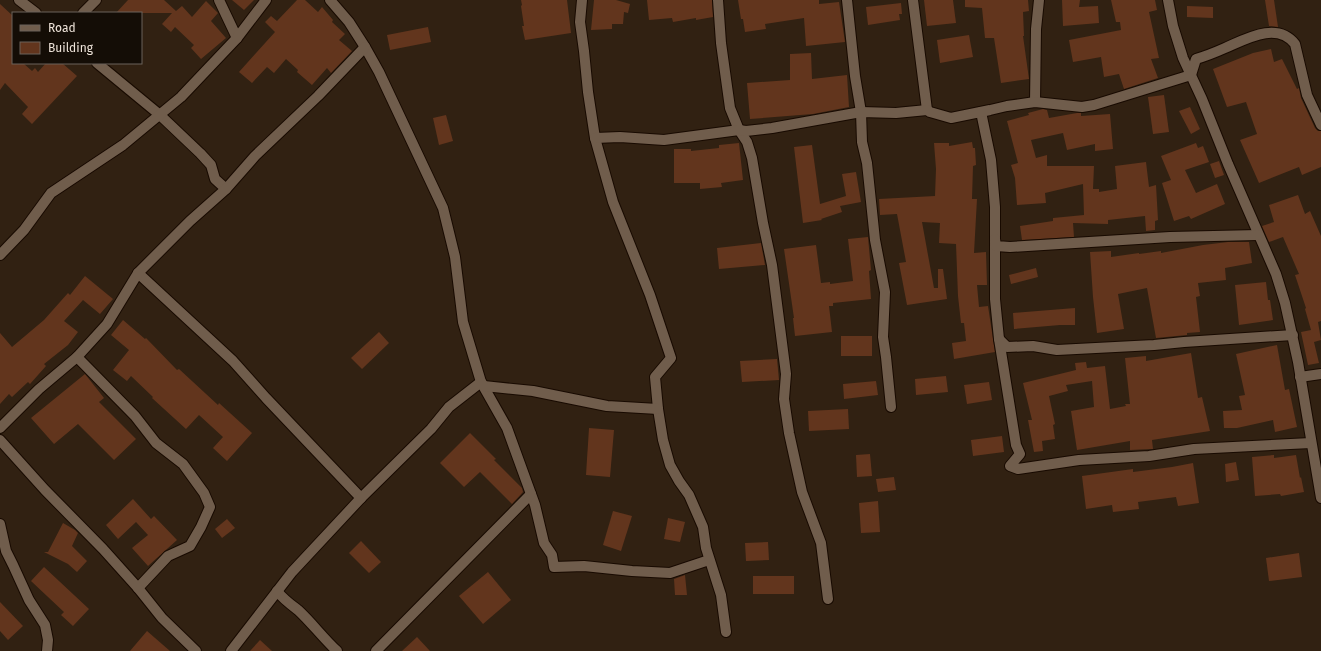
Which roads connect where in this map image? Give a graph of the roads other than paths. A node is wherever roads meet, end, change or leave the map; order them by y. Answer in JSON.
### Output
{"nodes":[{"id":1,"x":19,"y":0,"type":"edge"},
{"id":2,"x":96,"y":0,"type":"edge"},
{"id":3,"x":219,"y":0,"type":"edge"},
{"id":4,"x":266,"y":0,"type":"edge"},
{"id":5,"x":330,"y":0,"type":"edge"},
{"id":6,"x":582,"y":0,"type":"edge"},
{"id":7,"x":718,"y":0,"type":"edge"},
{"id":8,"x":847,"y":0,"type":"edge"},
{"id":9,"x":913,"y":0,"type":"edge"},
{"id":10,"x":1040,"y":0,"type":"edge"},
{"id":11,"x":1168,"y":0,"type":"edge"},
{"id":12,"x":35,"y":12,"type":"edge"},
{"id":13,"x":84,"y":12,"type":"edge"},
{"id":14,"x":237,"y":38,"type":"junction"},
{"id":15,"x":366,"y":47,"type":"junction"},
{"id":16,"x":98,"y":64,"type":"edge"},
{"id":17,"x":1191,"y":76,"type":"junction"},
{"id":18,"x":1035,"y":102,"type":"junction"},
{"id":19,"x":927,"y":110,"type":"junction"},
{"id":20,"x":861,"y":112,"type":"junction"},
{"id":21,"x":981,"y":112,"type":"junction"},
{"id":22,"x":160,"y":115,"type":"junction"},
{"id":23,"x":1321,"y":125,"type":"edge"},
{"id":24,"x":739,"y":130,"type":"junction"},
{"id":25,"x":595,"y":138,"type":"junction"},
{"id":26,"x":226,"y":189,"type":"junction"},
{"id":27,"x":995,"y":235,"type":"junction"},
{"id":28,"x":1258,"y":235,"type":"junction"},
{"id":29,"x":0,"y":255,"type":"edge"},
{"id":30,"x":138,"y":273,"type":"junction"},
{"id":31,"x":1292,"y":335,"type":"junction"},
{"id":32,"x":999,"y":339,"type":"junction"},
{"id":33,"x":77,"y":357,"type":"junction"},
{"id":34,"x":1321,"y":374,"type":"edge"},
{"id":35,"x":1300,"y":377,"type":"junction"},
{"id":36,"x":481,"y":382,"type":"junction"},
{"id":37,"x":891,"y":407,"type":"dead end"},
{"id":38,"x":658,"y":409,"type":"junction"},
{"id":39,"x":0,"y":428,"type":"edge"},
{"id":40,"x":0,"y":440,"type":"edge"},
{"id":41,"x":1312,"y":443,"type":"junction"},
{"id":42,"x":531,"y":494,"type":"junction"},
{"id":43,"x":361,"y":498,"type":"junction"},
{"id":44,"x":1321,"y":498,"type":"edge"},
{"id":45,"x":0,"y":524,"type":"edge"},
{"id":46,"x":3,"y":554,"type":"edge"},
{"id":47,"x":709,"y":560,"type":"junction"},
{"id":48,"x":138,"y":588,"type":"junction"},
{"id":49,"x":277,"y":591,"type":"junction"},
{"id":50,"x":828,"y":599,"type":"dead end"},
{"id":51,"x":726,"y":632,"type":"dead end"},
{"id":52,"x":47,"y":651,"type":"edge"},
{"id":53,"x":196,"y":651,"type":"edge"},
{"id":54,"x":231,"y":651,"type":"edge"},
{"id":55,"x":337,"y":651,"type":"edge"},
{"id":56,"x":376,"y":651,"type":"edge"}],
"edges":[{"from":1,"to":12,"type":"street"},
{"from":2,"to":13,"type":"street"},
{"from":3,"to":14,"type":"street"},
{"from":4,"to":14,"type":"street"},
{"from":5,"to":15,"type":"street"},
{"from":6,"to":25,"type":"street"},
{"from":7,"to":24,"type":"street"},
{"from":8,"to":20,"type":"street"},
{"from":9,"to":19,"type":"street"},
{"from":10,"to":18,"type":"street"},
{"from":11,"to":17,"type":"street"},
{"from":14,"to":22,"type":"street"},
{"from":15,"to":26,"type":"street"},
{"from":15,"to":36,"type":"street"},
{"from":16,"to":22,"type":"street"},
{"from":17,"to":18,"type":"street"},
{"from":17,"to":23,"type":"street"},
{"from":17,"to":28,"type":"street"},
{"from":18,"to":21,"type":"street"},
{"from":19,"to":20,"type":"street"},
{"from":19,"to":21,"type":"street"},
{"from":20,"to":24,"type":"street"},
{"from":20,"to":37,"type":"street"},
{"from":21,"to":27,"type":"street"},
{"from":22,"to":26,"type":"street"},
{"from":22,"to":29,"type":"street"},
{"from":24,"to":25,"type":"street"},
{"from":24,"to":50,"type":"street"},
{"from":25,"to":38,"type":"street"},
{"from":26,"to":30,"type":"street"},
{"from":27,"to":28,"type":"street"},
{"from":27,"to":32,"type":"street"},
{"from":28,"to":31,"type":"street"},
{"from":30,"to":33,"type":"street"},
{"from":30,"to":43,"type":"street"},
{"from":31,"to":32,"type":"street"},
{"from":31,"to":35,"type":"street"},
{"from":32,"to":41,"type":"street"},
{"from":33,"to":39,"type":"street"},
{"from":33,"to":48,"type":"street"},
{"from":34,"to":35,"type":"street"},
{"from":35,"to":41,"type":"street"},
{"from":36,"to":38,"type":"street"},
{"from":36,"to":42,"type":"street"},
{"from":36,"to":43,"type":"street"},
{"from":38,"to":47,"type":"street"},
{"from":40,"to":48,"type":"street"},
{"from":41,"to":44,"type":"street"},
{"from":42,"to":47,"type":"street"},
{"from":42,"to":56,"type":"street"},
{"from":43,"to":49,"type":"street"},
{"from":45,"to":46,"type":"street"},
{"from":46,"to":52,"type":"street"},
{"from":47,"to":51,"type":"street"},
{"from":48,"to":53,"type":"street"},
{"from":49,"to":54,"type":"street"},
{"from":49,"to":55,"type":"street"}]}
